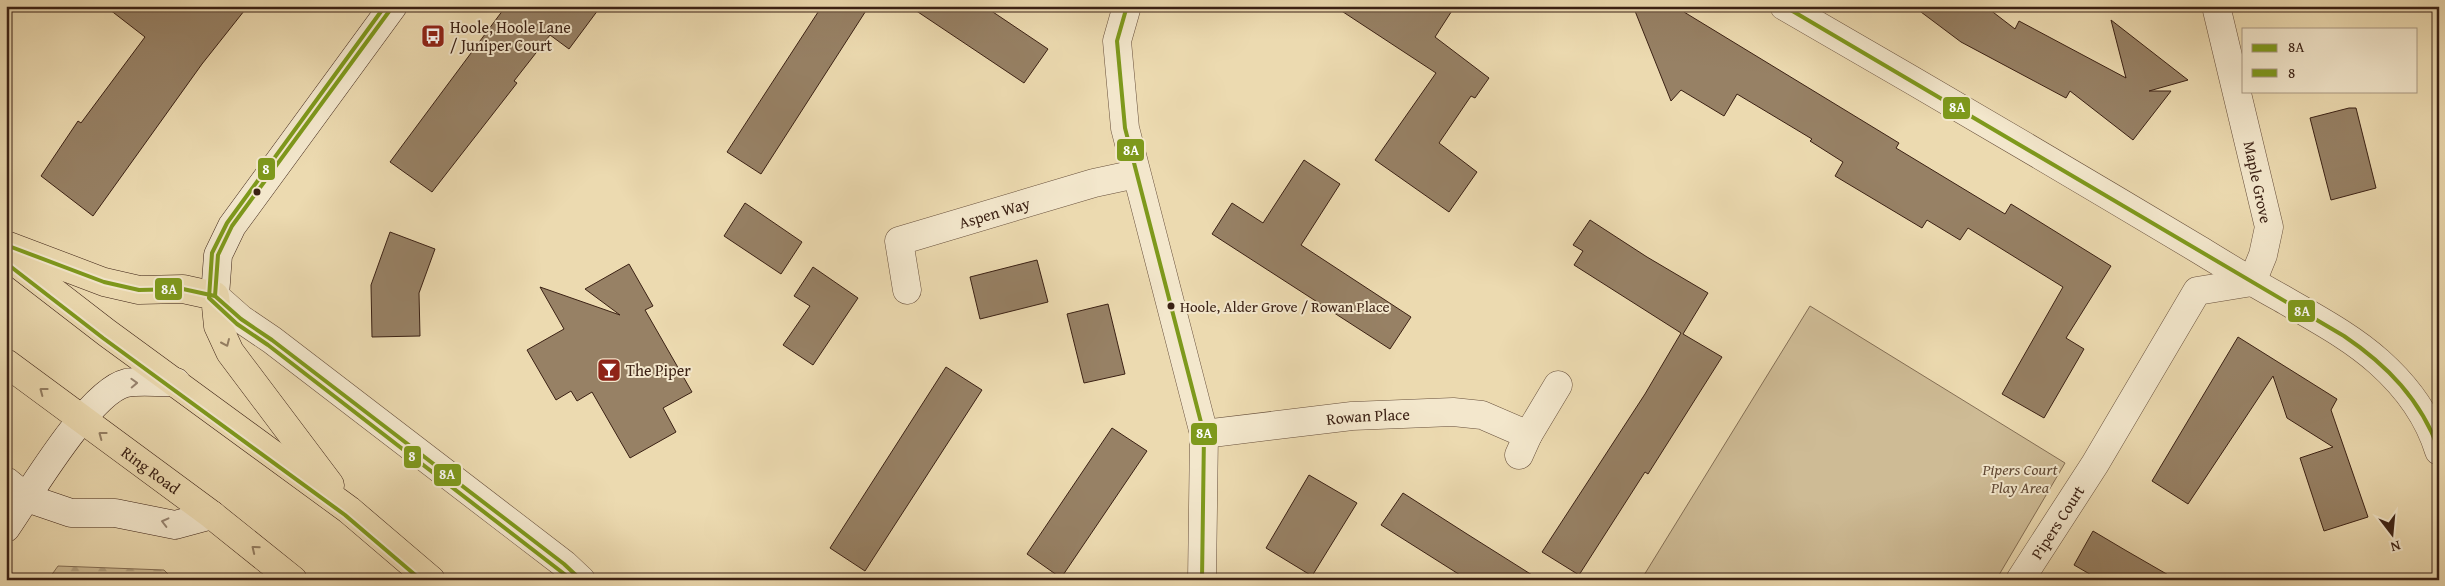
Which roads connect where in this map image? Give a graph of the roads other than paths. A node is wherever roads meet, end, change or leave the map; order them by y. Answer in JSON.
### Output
{"nodes":[{"id":1,"x":393,"y":6,"type":"edge"},
{"id":2,"x":1127,"y":6,"type":"edge"},
{"id":3,"x":1784,"y":6,"type":"edge"},
{"id":4,"x":2216,"y":6,"type":"edge"},
{"id":5,"x":1136,"y":174,"type":"junction"},
{"id":6,"x":6,"y":245,"type":"edge"},
{"id":7,"x":6,"y":255,"type":"edge"},
{"id":8,"x":2252,"y":282,"type":"junction"},
{"id":9,"x":907,"y":290,"type":"dead end"},
{"id":10,"x":215,"y":296,"type":"junction"},
{"id":11,"x":6,"y":363,"type":"edge"},
{"id":12,"x":176,"y":382,"type":"junction"},
{"id":13,"x":1558,"y":386,"type":"dead end"},
{"id":14,"x":80,"y":419,"type":"junction"},
{"id":15,"x":1204,"y":434,"type":"junction"},
{"id":16,"x":2439,"y":451,"type":"edge"},
{"id":17,"x":6,"y":481,"type":"edge"},
{"id":18,"x":27,"y":498,"type":"junction"},
{"id":19,"x":349,"y":510,"type":"junction"},
{"id":20,"x":212,"y":515,"type":"junction"},
{"id":21,"x":6,"y":528,"type":"edge"},
{"id":22,"x":293,"y":580,"type":"edge"},
{"id":23,"x":432,"y":580,"type":"edge"},
{"id":24,"x":581,"y":580,"type":"edge"},
{"id":25,"x":1202,"y":580,"type":"edge"},
{"id":26,"x":2020,"y":580,"type":"edge"}],
"edges":[{"from":1,"to":10,"type":"street"},
{"from":2,"to":5,"type":"street"},
{"from":3,"to":8,"type":"street"},
{"from":4,"to":8,"type":"street","name":"Maple Grove"},
{"from":5,"to":9,"type":"street","name":"Aspen Way"},
{"from":5,"to":15,"type":"street"},
{"from":6,"to":10,"type":"highway"},
{"from":7,"to":12,"type":"highway"},
{"from":8,"to":16,"type":"street"},
{"from":8,"to":26,"type":"street","name":"Pipers Court"},
{"from":10,"to":19,"type":"highway","one_way":true},
{"from":10,"to":24,"type":"street"},
{"from":14,"to":11,"type":"highway","name":"Ring Road","one_way":true},
{"from":14,"to":12,"type":"street","one_way":true},
{"from":12,"to":19,"type":"highway"},
{"from":13,"to":15,"type":"street","name":"Rowan Place"},
{"from":14,"to":18,"type":"street"},
{"from":20,"to":14,"type":"highway","name":"Ring Road","one_way":true},
{"from":15,"to":25,"type":"street"},
{"from":17,"to":18,"type":"street"},
{"from":20,"to":18,"type":"street","one_way":true},
{"from":18,"to":21,"type":"street"},
{"from":19,"to":23,"type":"highway"},
{"from":22,"to":20,"type":"highway","name":"Ring Road","one_way":true}]}
